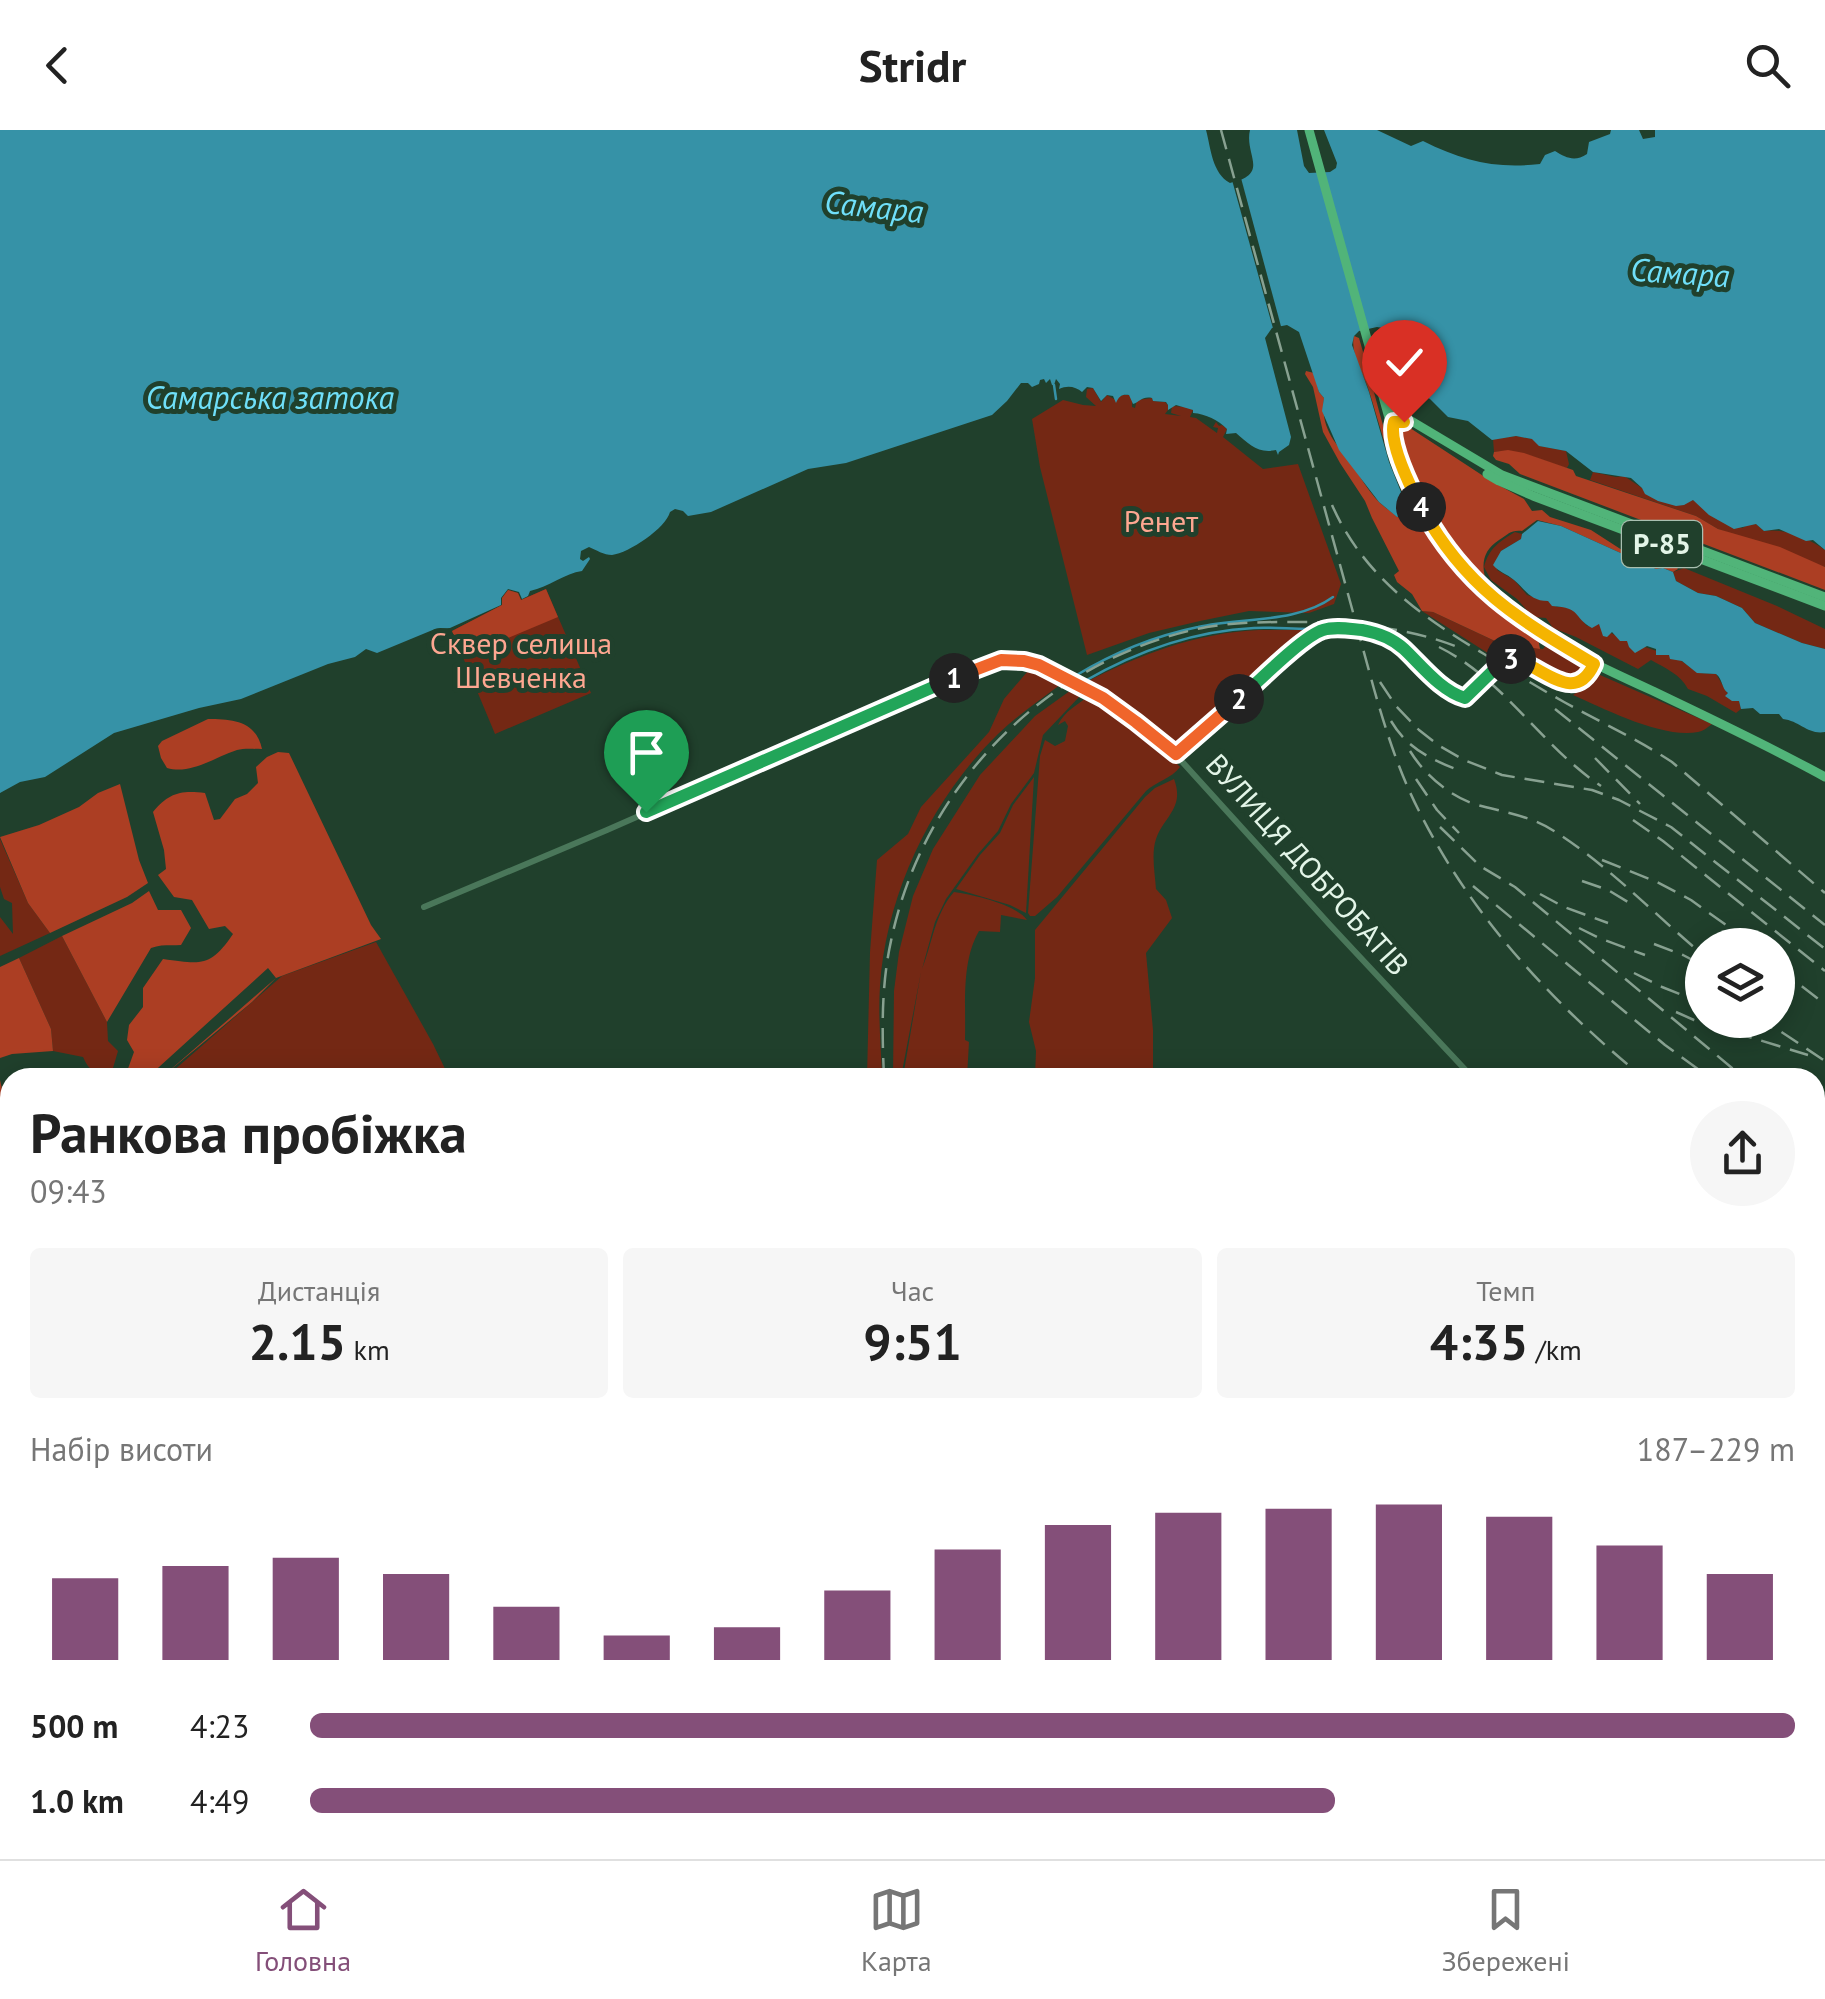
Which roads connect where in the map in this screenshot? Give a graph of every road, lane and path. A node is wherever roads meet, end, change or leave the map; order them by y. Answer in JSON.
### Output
{"nodes":[{"id":1,"x":1309,"y":130,"type":"edge"},
{"id":2,"x":1389,"y":411,"type":"junction"},
{"id":3,"x":1395,"y":426,"type":"junction"},
{"id":4,"x":1825,"y":598,"type":"edge"},
{"id":5,"x":1825,"y":606,"type":"edge"},
{"id":6,"x":1594,"y":664,"type":"junction"},
{"id":7,"x":1176,"y":754,"type":"junction"},
{"id":8,"x":1825,"y":776,"type":"edge"},
{"id":9,"x":424,"y":907,"type":"dead end"},
{"id":10,"x":1464,"y":1068,"type":"edge"}],
"edges":[{"from":1,"to":2,"type":"main road","number":"Р-85"},
{"from":2,"to":3,"type":"main road"},
{"from":2,"to":4,"type":"main road","number":"Р-85"},
{"from":3,"to":5,"type":"main road","number":"Р-85"},
{"from":3,"to":6,"type":"main road"},
{"from":6,"to":7,"type":"street","name":"ВУЛИЦЯ ДОБРОБАТІВ","bridge":true},
{"from":6,"to":8,"type":"main road"},
{"from":7,"to":9,"type":"street"},
{"from":7,"to":10,"type":"street","name":"ВУЛИЦЯ ДОБРОБАТІВ"}]}
